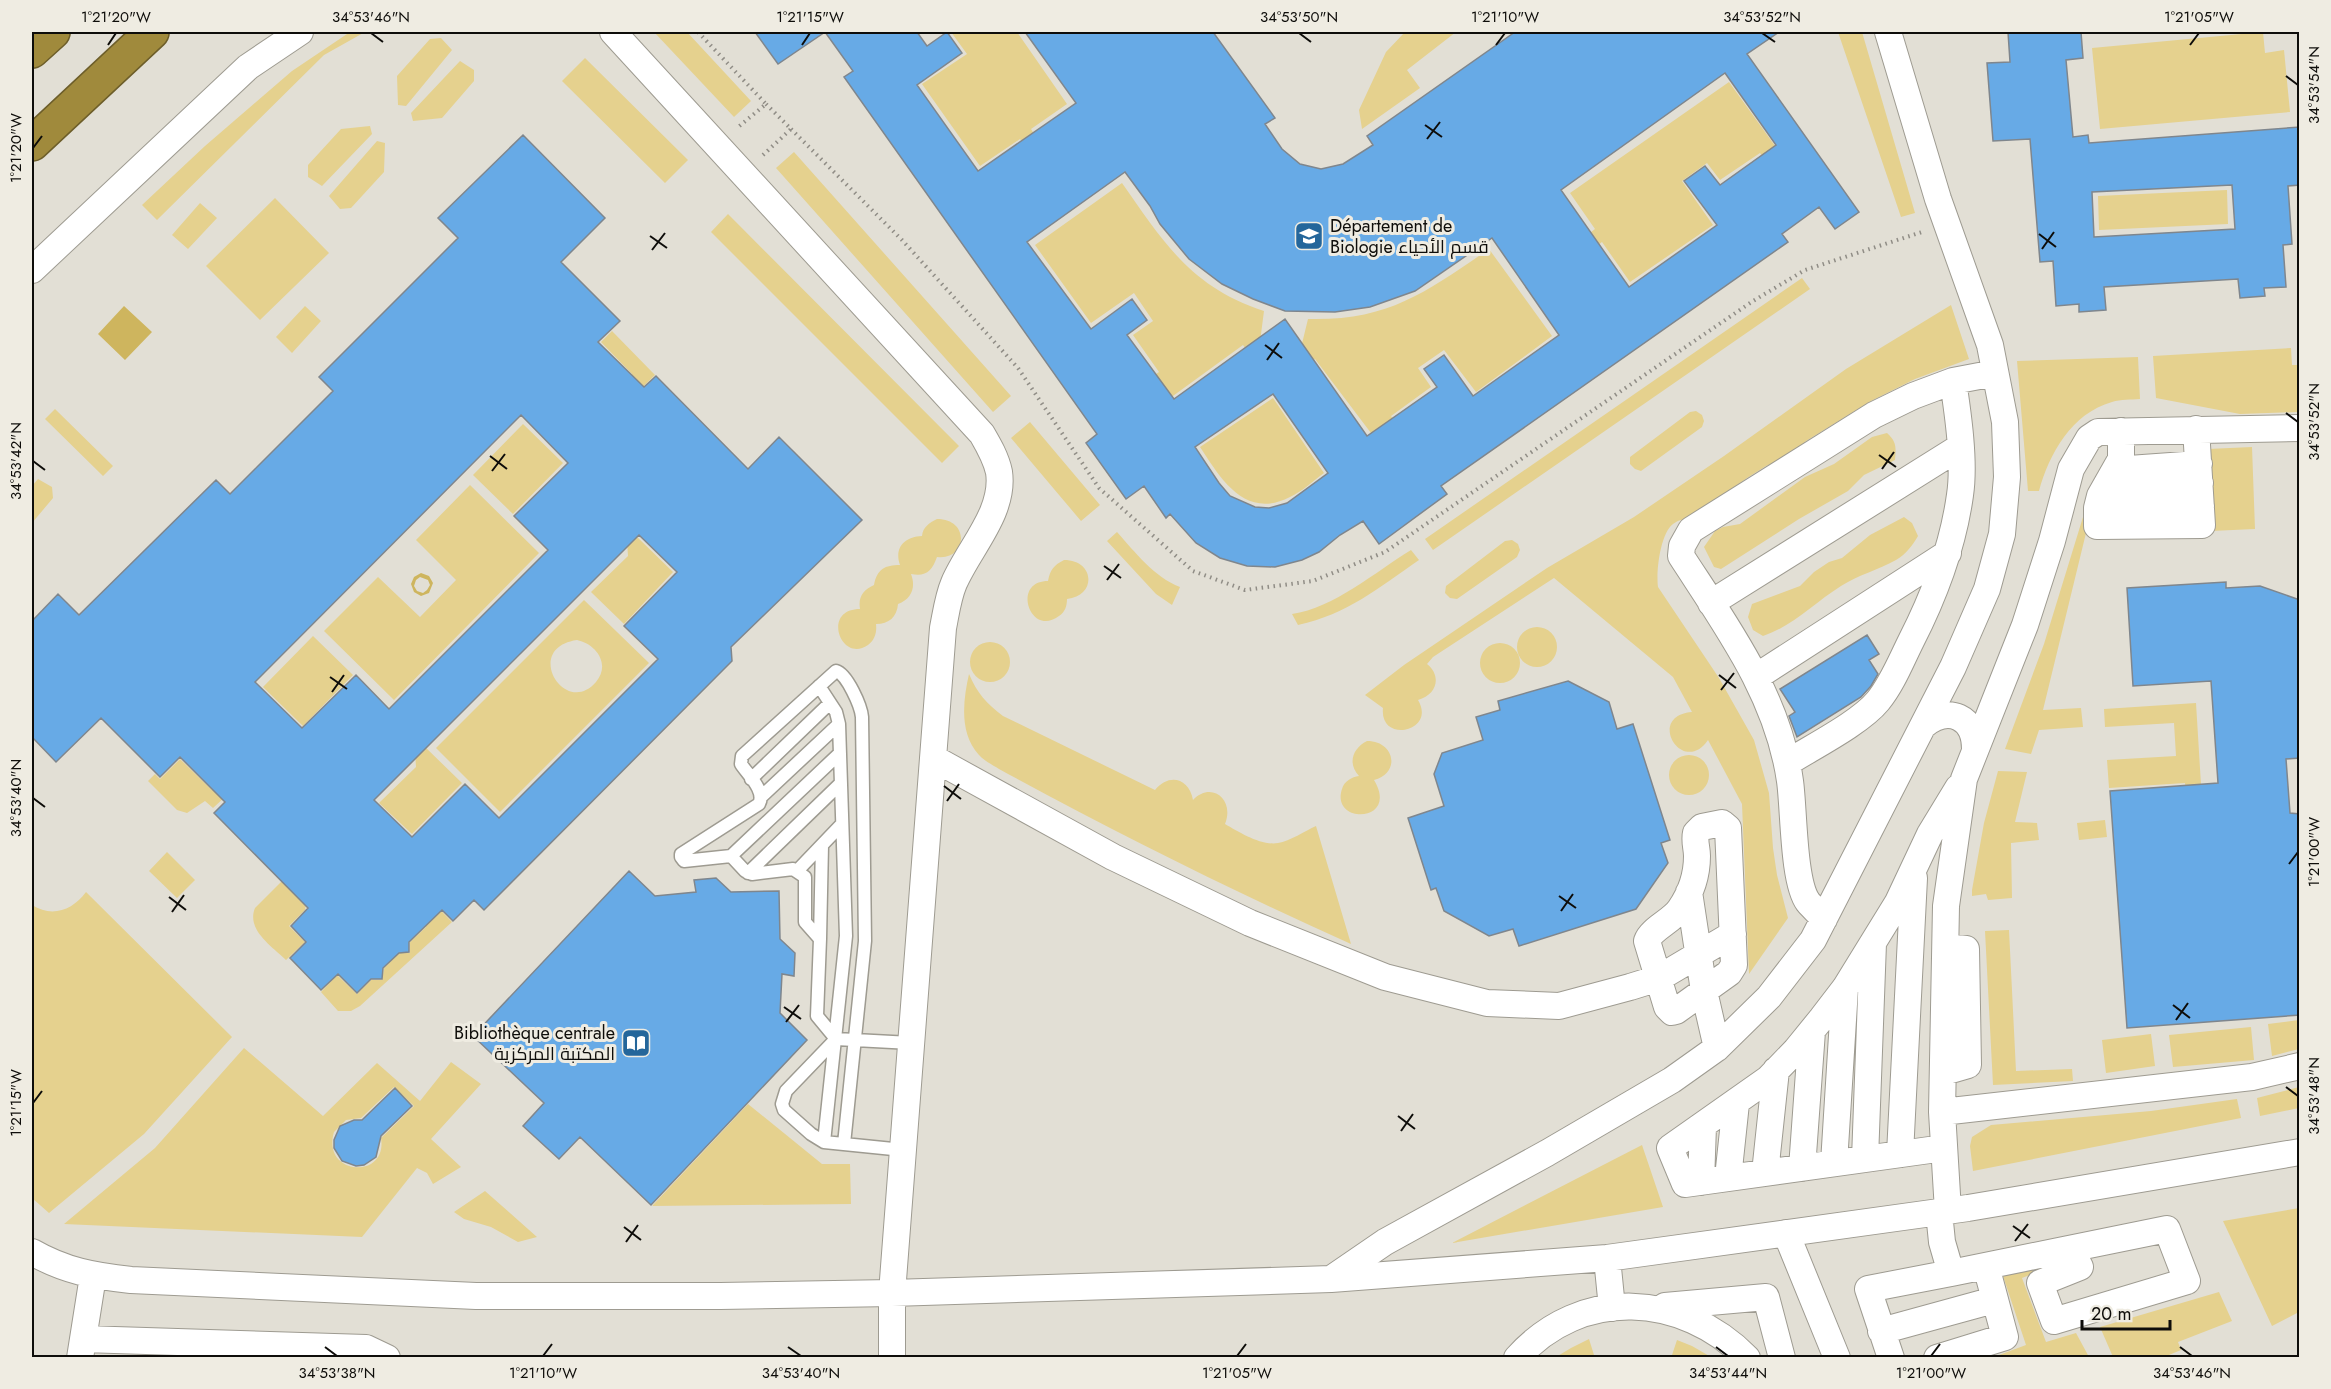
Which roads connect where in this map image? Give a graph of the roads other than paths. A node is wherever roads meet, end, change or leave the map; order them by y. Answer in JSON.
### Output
{"nodes":[{"id":1,"x":152,"y":32,"type":"edge"},
{"id":2,"x":300,"y":32,"type":"edge"},
{"id":3,"x":614,"y":32,"type":"edge"},
{"id":4,"x":1888,"y":32,"type":"edge"},
{"id":5,"x":88,"y":91,"type":"junction"},
{"id":6,"x":32,"y":144,"type":"edge"},
{"id":7,"x":32,"y":156,"type":"edge"},
{"id":8,"x":32,"y":270,"type":"edge"},
{"id":9,"x":1995,"y":373,"type":"junction"},
{"id":10,"x":1953,"y":381,"type":"junction"},
{"id":11,"x":2300,"y":428,"type":"edge"},
{"id":12,"x":2196,"y":429,"type":"junction"},
{"id":13,"x":2121,"y":431,"type":"junction"},
{"id":14,"x":1960,"y":447,"type":"junction"},
{"id":15,"x":2200,"y":484,"type":"junction"},
{"id":16,"x":2106,"y":489,"type":"junction"},
{"id":17,"x":1948,"y":553,"type":"junction"},
{"id":18,"x":1712,"y":603,"type":"junction"},
{"id":19,"x":1756,"y":677,"type":"junction"},
{"id":20,"x":1945,"y":682,"type":"junction"},
{"id":21,"x":819,"y":686,"type":"junction"},
{"id":22,"x":830,"y":703,"type":"junction"},
{"id":23,"x":1989,"y":715,"type":"junction"},
{"id":24,"x":1964,"y":720,"type":"junction"},
{"id":25,"x":838,"y":724,"type":"junction"},
{"id":26,"x":1924,"y":725,"type":"junction"},
{"id":27,"x":1976,"y":749,"type":"junction"},
{"id":28,"x":840,"y":753,"type":"junction"},
{"id":29,"x":933,"y":758,"type":"junction"},
{"id":30,"x":1787,"y":763,"type":"junction"},
{"id":31,"x":751,"y":779,"type":"junction"},
{"id":32,"x":1964,"y":779,"type":"junction"},
{"id":33,"x":841,"y":783,"type":"junction"},
{"id":34,"x":762,"y":796,"type":"junction"},
{"id":35,"x":842,"y":824,"type":"junction"},
{"id":36,"x":822,"y":845,"type":"junction"},
{"id":37,"x":731,"y":856,"type":"junction"},
{"id":38,"x":1915,"y":865,"type":"junction"},
{"id":39,"x":797,"y":871,"type":"junction"},
{"id":40,"x":748,"y":873,"type":"junction"},
{"id":41,"x":1689,"y":892,"type":"junction"},
{"id":42,"x":1824,"y":919,"type":"junction"},
{"id":43,"x":1733,"y":934,"type":"junction"},
{"id":44,"x":820,"y":939,"type":"junction"},
{"id":45,"x":1873,"y":939,"type":"junction"},
{"id":46,"x":1698,"y":955,"type":"junction"},
{"id":47,"x":1659,"y":978,"type":"junction"},
{"id":48,"x":1845,"y":988,"type":"junction"},
{"id":49,"x":1704,"y":991,"type":"junction"},
{"id":50,"x":1812,"y":1031,"type":"junction"},
{"id":51,"x":836,"y":1039,"type":"junction"},
{"id":52,"x":855,"y":1040,"type":"junction"},
{"id":53,"x":911,"y":1043,"type":"junction"},
{"id":54,"x":1717,"y":1048,"type":"junction"},
{"id":55,"x":2300,"y":1066,"type":"edge"},
{"id":56,"x":1776,"y":1070,"type":"junction"},
{"id":57,"x":1736,"y":1103,"type":"junction"},
{"id":58,"x":1942,"y":1112,"type":"junction"},
{"id":59,"x":824,"y":1142,"type":"junction"},
{"id":60,"x":844,"y":1144,"type":"junction"},
{"id":61,"x":1944,"y":1148,"type":"junction"},
{"id":62,"x":903,"y":1150,"type":"junction"},
{"id":63,"x":2300,"y":1152,"type":"edge"},
{"id":64,"x":1900,"y":1154,"type":"junction"},
{"id":65,"x":1865,"y":1159,"type":"junction"},
{"id":66,"x":1834,"y":1163,"type":"junction"},
{"id":67,"x":1802,"y":1168,"type":"junction"},
{"id":68,"x":1765,"y":1173,"type":"junction"},
{"id":69,"x":1728,"y":1178,"type":"junction"},
{"id":70,"x":1943,"y":1211,"type":"junction"},
{"id":71,"x":1786,"y":1233,"type":"junction"},
{"id":72,"x":2071,"y":1249,"type":"junction"},
{"id":73,"x":32,"y":1252,"type":"edge"},
{"id":74,"x":1607,"y":1257,"type":"junction"},
{"id":75,"x":1986,"y":1266,"type":"junction"},
{"id":76,"x":1952,"y":1274,"type":"junction"},
{"id":77,"x":93,"y":1276,"type":"junction"},
{"id":78,"x":1331,"y":1279,"type":"junction"},
{"id":79,"x":892,"y":1293,"type":"junction"},
{"id":80,"x":1994,"y":1300,"type":"junction"},
{"id":81,"x":1650,"y":1307,"type":"junction"},
{"id":82,"x":1612,"y":1308,"type":"junction"},
{"id":83,"x":1881,"y":1331,"type":"junction"},
{"id":84,"x":81,"y":1348,"type":"edge"},
{"id":85,"x":139,"y":1349,"type":"edge"},
{"id":86,"x":343,"y":1353,"type":"edge"},
{"id":87,"x":387,"y":1358,"type":"edge"},
{"id":88,"x":892,"y":1358,"type":"edge"},
{"id":89,"x":1517,"y":1358,"type":"edge"},
{"id":90,"x":1748,"y":1358,"type":"edge"},
{"id":91,"x":1782,"y":1358,"type":"edge"},
{"id":92,"x":1837,"y":1358,"type":"edge"},
{"id":93,"x":1891,"y":1358,"type":"edge"},
{"id":94,"x":1937,"y":1358,"type":"edge"}],
"edges":[{"from":1,"to":5,"type":"highway"},
{"from":2,"to":8,"type":"street"},
{"from":3,"to":29,"type":"street"},
{"from":4,"to":9,"type":"street"},
{"from":5,"to":6,"type":"highway"},
{"from":5,"to":7,"type":"highway"},
{"from":9,"to":10,"type":"street"},
{"from":9,"to":20,"type":"street"},
{"from":10,"to":14,"type":"street"},
{"from":10,"to":18,"type":"street"},
{"from":11,"to":12,"type":"street"},
{"from":12,"to":13,"type":"street"},
{"from":12,"to":15,"type":"street"},
{"from":13,"to":16,"type":"street"},
{"from":13,"to":23,"type":"street"},
{"from":14,"to":17,"type":"street"},
{"from":14,"to":18,"type":"street"},
{"from":15,"to":16,"type":"street"},
{"from":15,"to":16,"type":"street"},
{"from":17,"to":19,"type":"street"},
{"from":17,"to":30,"type":"street"},
{"from":18,"to":19,"type":"street"},
{"from":19,"to":30,"type":"street"},
{"from":20,"to":24,"type":"street"},
{"from":20,"to":26,"type":"street"},
{"from":21,"to":22,"type":"lane"},
{"from":21,"to":31,"type":"lane"},
{"from":21,"to":52,"type":"lane"},
{"from":22,"to":25,"type":"lane"},
{"from":22,"to":31,"type":"lane"},
{"from":23,"to":24,"type":"street"},
{"from":23,"to":27,"type":"street"},
{"from":24,"to":26,"type":"street"},
{"from":24,"to":27,"type":"street"},
{"from":25,"to":28,"type":"lane"},
{"from":25,"to":34,"type":"lane"},
{"from":26,"to":42,"type":"street"},
{"from":27,"to":32,"type":"street"},
{"from":28,"to":33,"type":"lane"},
{"from":28,"to":37,"type":"lane"},
{"from":29,"to":47,"type":"street"},
{"from":29,"to":53,"type":"street"},
{"from":30,"to":42,"type":"street"},
{"from":31,"to":34,"type":"lane"},
{"from":32,"to":38,"type":"street"},
{"from":32,"to":58,"type":"street"},
{"from":33,"to":35,"type":"lane"},
{"from":33,"to":40,"type":"lane"},
{"from":34,"to":37,"type":"lane"},
{"from":35,"to":36,"type":"lane"},
{"from":35,"to":51,"type":"lane"},
{"from":36,"to":39,"type":"lane"},
{"from":36,"to":44,"type":"lane"},
{"from":37,"to":40,"type":"lane"},
{"from":38,"to":45,"type":"street"},
{"from":38,"to":64,"type":"street"},
{"from":39,"to":40,"type":"lane"},
{"from":39,"to":44,"type":"lane"},
{"from":41,"to":43,"type":"street"},
{"from":41,"to":46,"type":"street"},
{"from":41,"to":47,"type":"street"},
{"from":42,"to":54,"type":"street"},
{"from":43,"to":46,"type":"street"},
{"from":43,"to":49,"type":"street"},
{"from":44,"to":51,"type":"lane"},
{"from":45,"to":48,"type":"street"},
{"from":45,"to":65,"type":"street"},
{"from":46,"to":47,"type":"street"},
{"from":46,"to":49,"type":"street"},
{"from":47,"to":49,"type":"street"},
{"from":48,"to":50,"type":"street"},
{"from":48,"to":66,"type":"street"},
{"from":49,"to":54,"type":"street"},
{"from":50,"to":56,"type":"street"},
{"from":50,"to":67,"type":"street"},
{"from":51,"to":52,"type":"lane"},
{"from":51,"to":59,"type":"lane"},
{"from":51,"to":59,"type":"lane"},
{"from":52,"to":53,"type":"lane"},
{"from":52,"to":60,"type":"lane"},
{"from":53,"to":62,"type":"street"},
{"from":54,"to":78,"type":"street"},
{"from":55,"to":58,"type":"street"},
{"from":56,"to":57,"type":"street"},
{"from":56,"to":68,"type":"street"},
{"from":57,"to":69,"type":"street"},
{"from":57,"to":69,"type":"street"},
{"from":58,"to":61,"type":"street"},
{"from":59,"to":60,"type":"lane"},
{"from":60,"to":62,"type":"lane"},
{"from":61,"to":64,"type":"street"},
{"from":61,"to":70,"type":"street"},
{"from":62,"to":79,"type":"street"},
{"from":63,"to":70,"type":"street"},
{"from":64,"to":65,"type":"street"},
{"from":65,"to":66,"type":"street"},
{"from":66,"to":67,"type":"street"},
{"from":67,"to":68,"type":"street"},
{"from":68,"to":69,"type":"street"},
{"from":70,"to":71,"type":"street"},
{"from":70,"to":76,"type":"street"},
{"from":71,"to":74,"type":"street"},
{"from":71,"to":92,"type":"street"},
{"from":72,"to":72,"type":"street"},
{"from":72,"to":75,"type":"street"},
{"from":73,"to":77,"type":"street"},
{"from":74,"to":78,"type":"street"},
{"from":74,"to":82,"type":"street"},
{"from":75,"to":76,"type":"street"},
{"from":75,"to":80,"type":"street"},
{"from":76,"to":83,"type":"street"},
{"from":77,"to":79,"type":"street"},
{"from":77,"to":84,"type":"street"},
{"from":78,"to":79,"type":"street"},
{"from":79,"to":88,"type":"street"},
{"from":80,"to":83,"type":"street"},
{"from":80,"to":94,"type":"street"},
{"from":81,"to":82,"type":"street"},
{"from":81,"to":90,"type":"street"},
{"from":81,"to":91,"type":"street"},
{"from":82,"to":89,"type":"street"},
{"from":83,"to":93,"type":"street"},
{"from":84,"to":85,"type":"street"},
{"from":85,"to":86,"type":"street"},
{"from":86,"to":87,"type":"street"}]}
